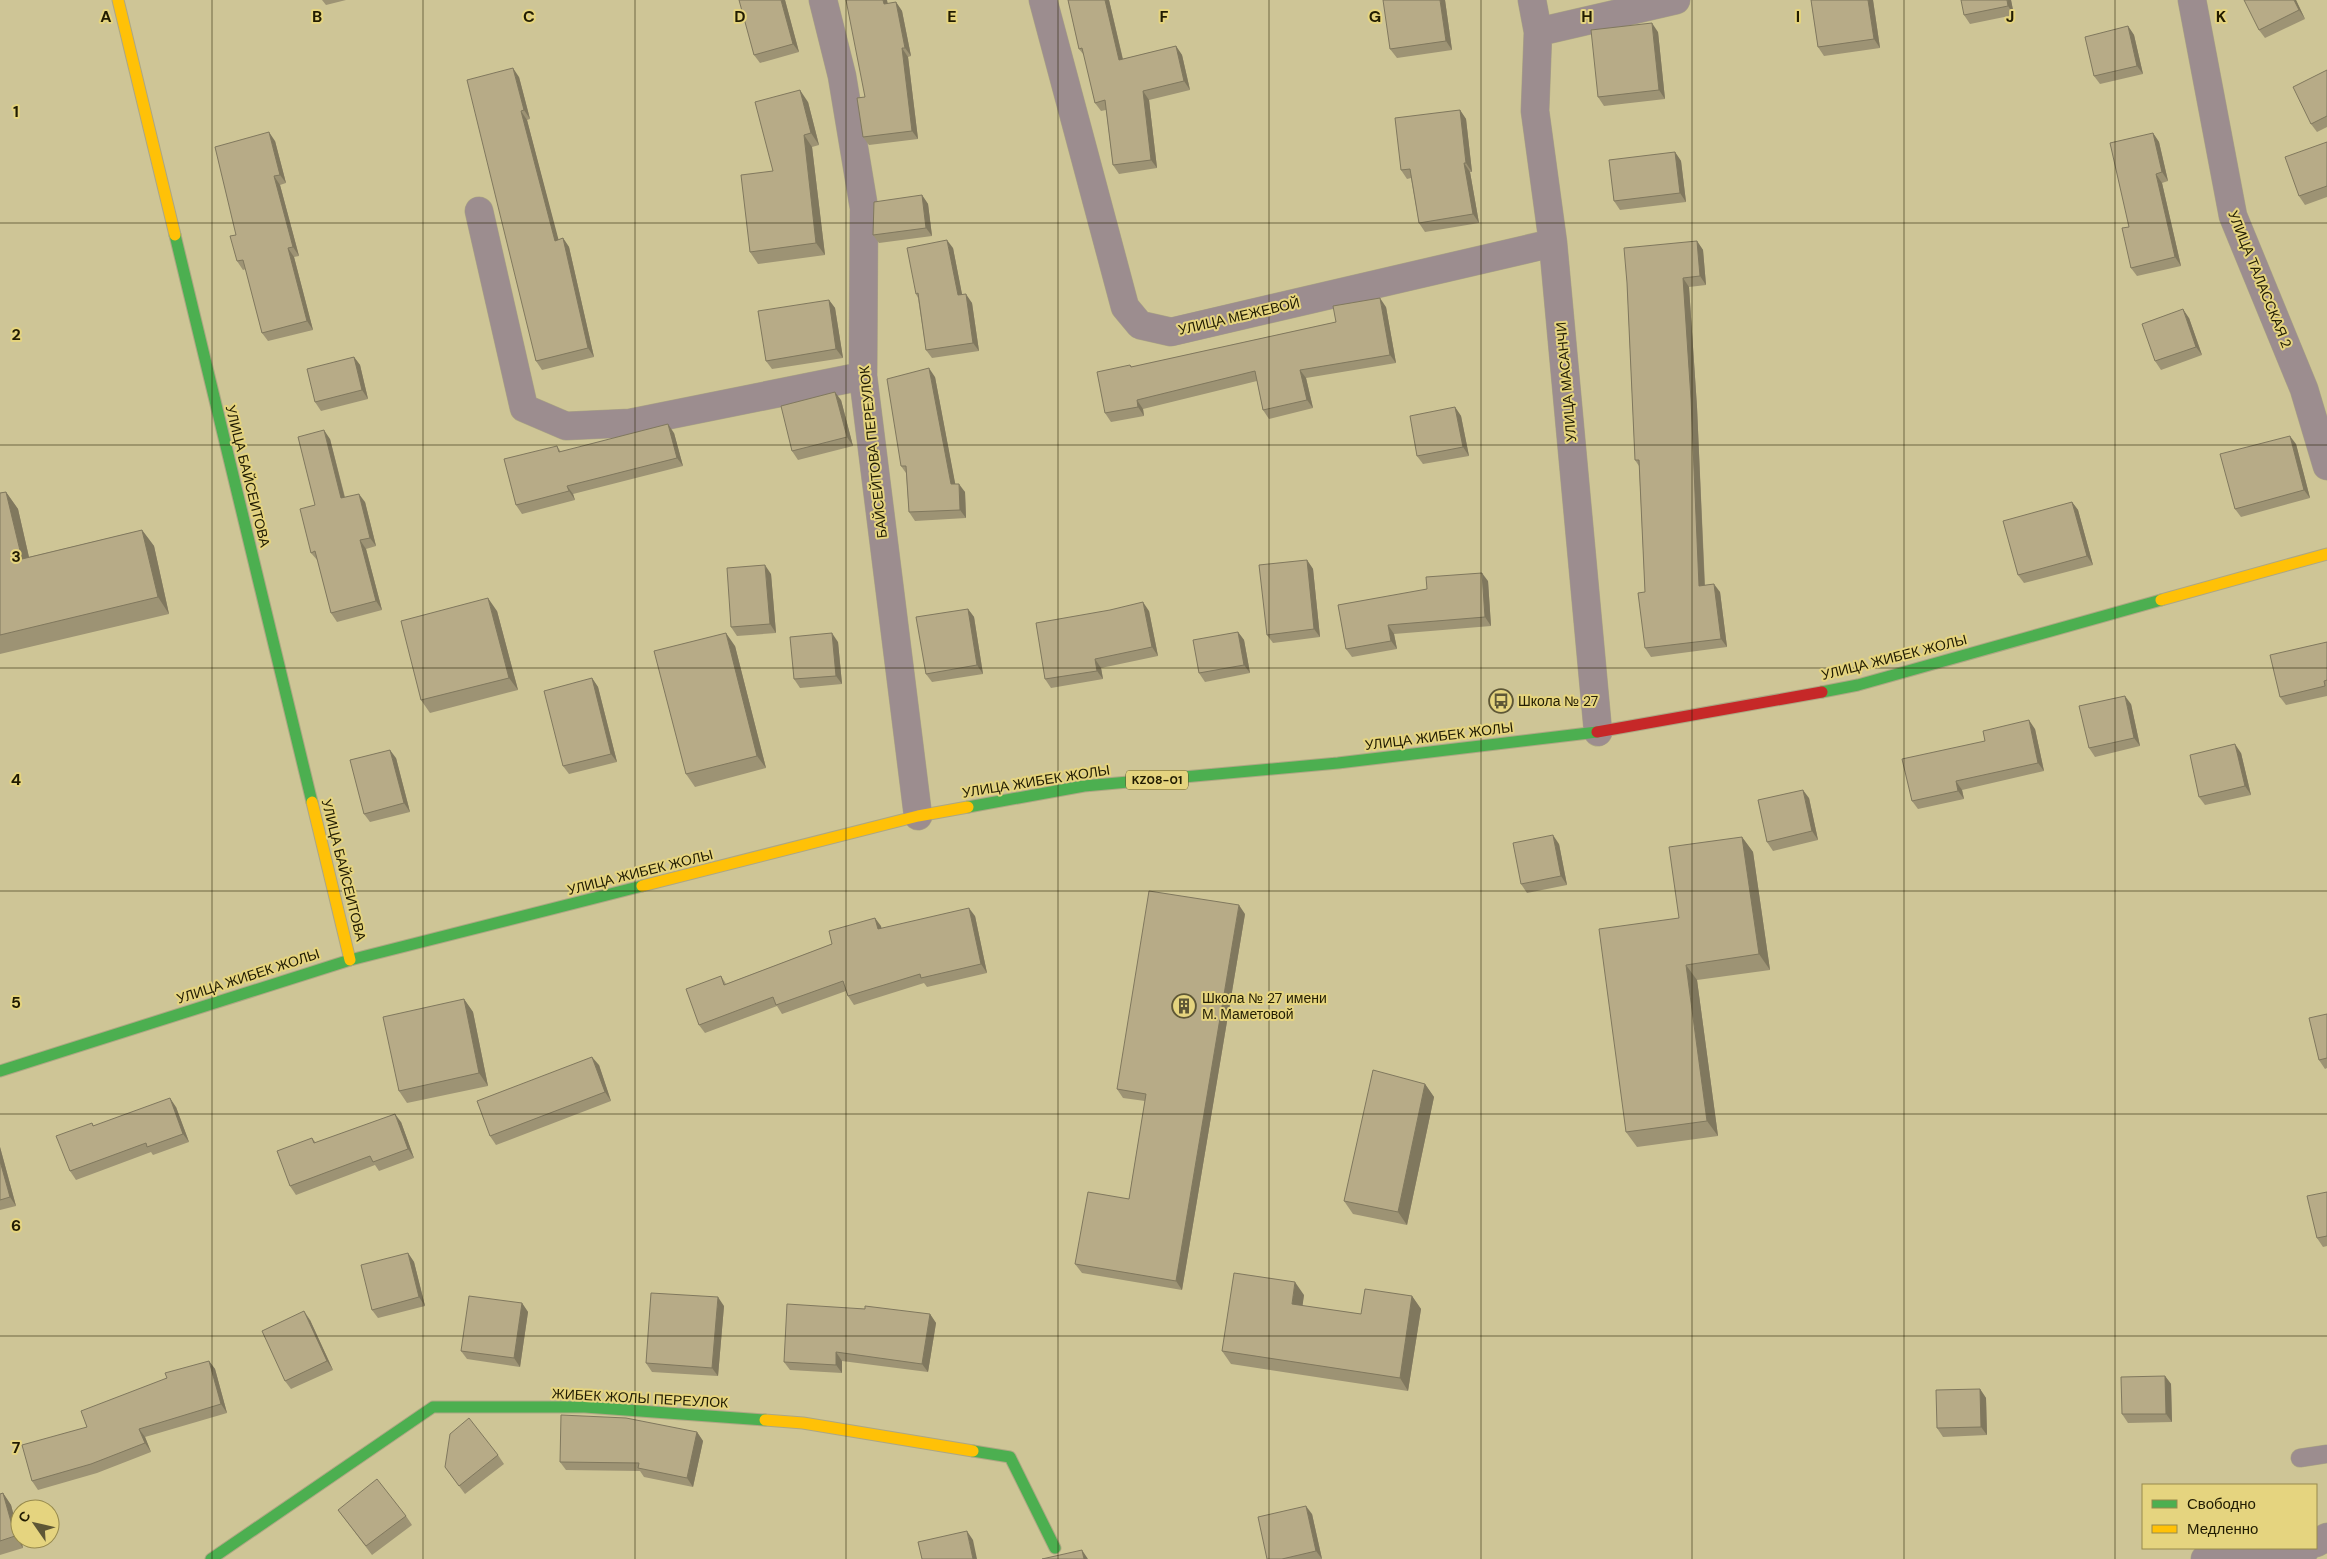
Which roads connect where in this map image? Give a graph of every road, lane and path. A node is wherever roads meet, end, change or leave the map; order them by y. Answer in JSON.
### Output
{"nodes":[{"id":1,"x":118,"y":0,"type":"edge"},
{"id":2,"x":823,"y":0,"type":"edge"},
{"id":3,"x":1043,"y":0,"type":"edge"},
{"id":4,"x":1532,"y":0,"type":"edge"},
{"id":5,"x":1676,"y":0,"type":"edge"},
{"id":6,"x":2192,"y":0,"type":"edge"},
{"id":7,"x":1538,"y":32,"type":"junction"},
{"id":8,"x":479,"y":211,"type":"dead end"},
{"id":9,"x":1553,"y":243,"type":"junction"},
{"id":10,"x":863,"y":376,"type":"junction"},
{"id":11,"x":2327,"y":466,"type":"edge"},
{"id":12,"x":2327,"y":554,"type":"edge"},
{"id":13,"x":1598,"y":732,"type":"junction"},
{"id":14,"x":918,"y":816,"type":"junction"},
{"id":15,"x":350,"y":960,"type":"junction"},
{"id":16,"x":0,"y":1071,"type":"edge"},
{"id":17,"x":2327,"y":1454,"type":"edge"},
{"id":18,"x":2300,"y":1458,"type":"dead end"},
{"id":19,"x":1056,"y":1548,"type":"dead end"},
{"id":20,"x":2304,"y":1549,"type":"edge"},
{"id":21,"x":211,"y":1559,"type":"edge"},
{"id":22,"x":2205,"y":1559,"type":"edge"}],
"edges":[{"from":1,"to":15,"type":"main road","name":"УЛИЦА БАЙСЕИТОВА"},
{"from":2,"to":10,"type":"street","name":"БАЙСЕЙТОВА ПЕРЕУЛОК"},
{"from":3,"to":9,"type":"street","name":"УЛИЦА МЕЖЕВОЙ"},
{"from":4,"to":7,"type":"street","name":"УЛИЦА МАСАНЧИ"},
{"from":5,"to":7,"type":"street"},
{"from":6,"to":11,"type":"street","name":"УЛИЦА ТАЛАССКАЯ 2"},
{"from":7,"to":9,"type":"street","name":"УЛИЦА МАСАНЧИ"},
{"from":8,"to":10,"type":"street"},
{"from":9,"to":13,"type":"street","name":"УЛИЦА МАСАНЧИ"},
{"from":10,"to":14,"type":"street","name":"БАЙСЕЙТОВА ПЕРЕУЛОК"},
{"from":12,"to":13,"type":"main road","name":"УЛИЦА ЖИБЕК ЖОЛЫ","number":"KZ08-01"},
{"from":13,"to":14,"type":"main road","name":"УЛИЦА ЖИБЕК ЖОЛЫ","number":"KZ08-01"},
{"from":14,"to":15,"type":"main road","name":"УЛИЦА ЖИБЕК ЖОЛЫ","number":"KZ08-01"},
{"from":15,"to":16,"type":"main road","name":"УЛИЦА ЖИБЕК ЖОЛЫ","number":"KZ08-01"},
{"from":17,"to":18,"type":"lane"},
{"from":19,"to":21,"type":"main road","name":"ЖИБЕК ЖОЛЫ ПЕРЕУЛОК"},
{"from":20,"to":22,"type":"street"}]}
